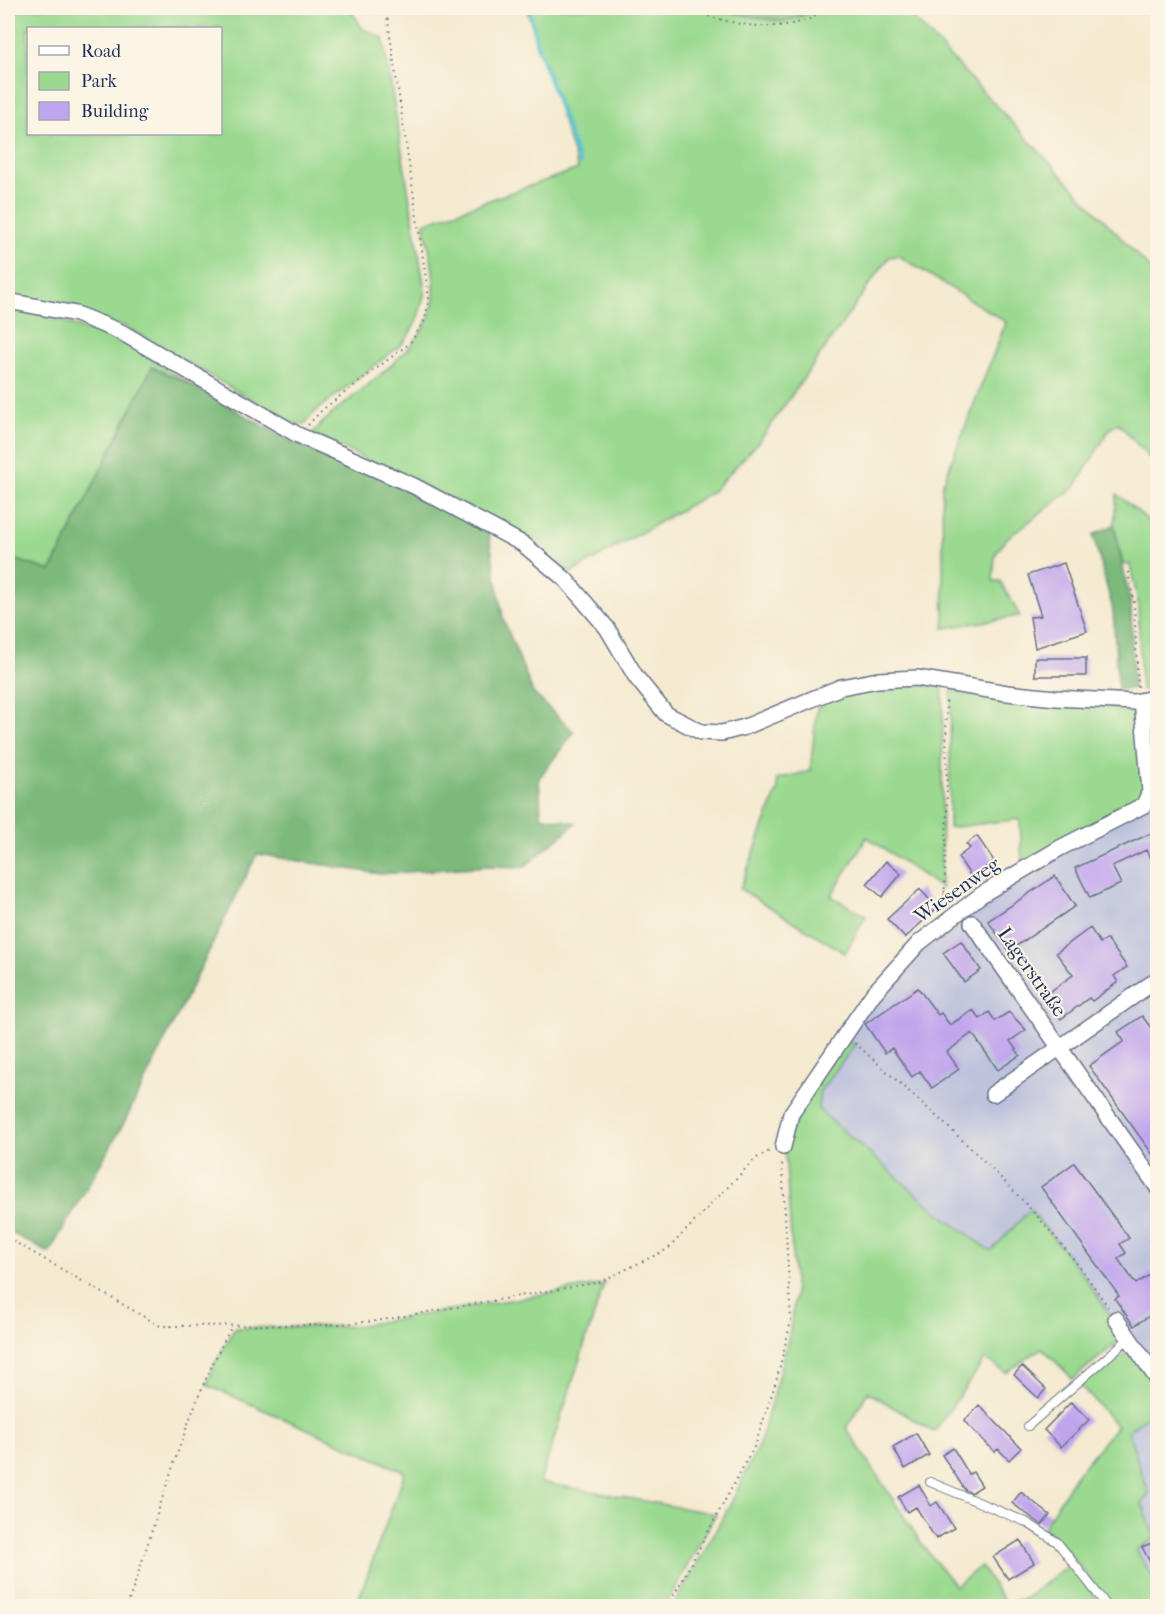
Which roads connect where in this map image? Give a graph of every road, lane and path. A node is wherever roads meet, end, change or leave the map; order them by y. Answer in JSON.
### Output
{"nodes":[{"id":1,"x":386,"y":8,"type":"edge"},
{"id":2,"x":686,"y":8,"type":"edge"},
{"id":3,"x":830,"y":8,"type":"edge"},
{"id":4,"x":8,"y":301,"type":"edge"},
{"id":5,"x":298,"y":435,"type":"junction"},
{"id":6,"x":1128,"y":572,"type":"dead end"},
{"id":7,"x":945,"y":681,"type":"junction"},
{"id":8,"x":1158,"y":697,"type":"edge"},
{"id":9,"x":1140,"y":702,"type":"junction"},
{"id":10,"x":943,"y":922,"type":"junction"},
{"id":11,"x":972,"y":923,"type":"dead end"},
{"id":12,"x":1156,"y":983,"type":"edge"},
{"id":13,"x":846,"y":1032,"type":"junction"},
{"id":14,"x":1059,"y":1046,"type":"junction"},
{"id":15,"x":993,"y":1094,"type":"dead end"},
{"id":16,"x":783,"y":1146,"type":"junction"},
{"id":17,"x":1158,"y":1188,"type":"edge"},
{"id":18,"x":8,"y":1238,"type":"edge"},
{"id":19,"x":1116,"y":1319,"type":"joint"},
{"id":20,"x":232,"y":1326,"type":"junction"},
{"id":21,"x":1128,"y":1339,"type":"junction"},
{"id":22,"x":1157,"y":1379,"type":"edge"},
{"id":23,"x":1028,"y":1426,"type":"dead end"},
{"id":24,"x":930,"y":1482,"type":"dead end"},
{"id":25,"x":127,"y":1606,"type":"edge"},
{"id":26,"x":668,"y":1606,"type":"edge"},
{"id":27,"x":1107,"y":1606,"type":"edge"}],
"edges":[{"from":1,"to":5,"type":"path"},
{"from":2,"to":3,"type":"path"},
{"from":4,"to":5,"type":"street"},
{"from":5,"to":7,"type":"street"},
{"from":6,"to":9,"type":"path"},
{"from":7,"to":9,"type":"street"},
{"from":7,"to":10,"type":"path"},
{"from":8,"to":9,"type":"street"},
{"from":9,"to":10,"type":"street","name":"Wiesenweg"},
{"from":10,"to":13,"type":"street","name":"Wiesenweg"},
{"from":11,"to":14,"type":"street","name":"Lagerstraße"},
{"from":12,"to":14,"type":"street","name":"Lagerstraße"},
{"from":13,"to":16,"type":"street","name":"Wiesenweg"},
{"from":13,"to":19,"type":"path"},
{"from":14,"to":15,"type":"street","name":"Lagerstraße"},
{"from":14,"to":17,"type":"street"},
{"from":16,"to":20,"type":"path"},
{"from":16,"to":26,"type":"path"},
{"from":18,"to":20,"type":"path"},
{"from":19,"to":21,"type":"street"},
{"from":20,"to":25,"type":"path"},
{"from":21,"to":22,"type":"street"},
{"from":21,"to":23,"type":"lane"},
{"from":24,"to":27,"type":"lane"}]}
